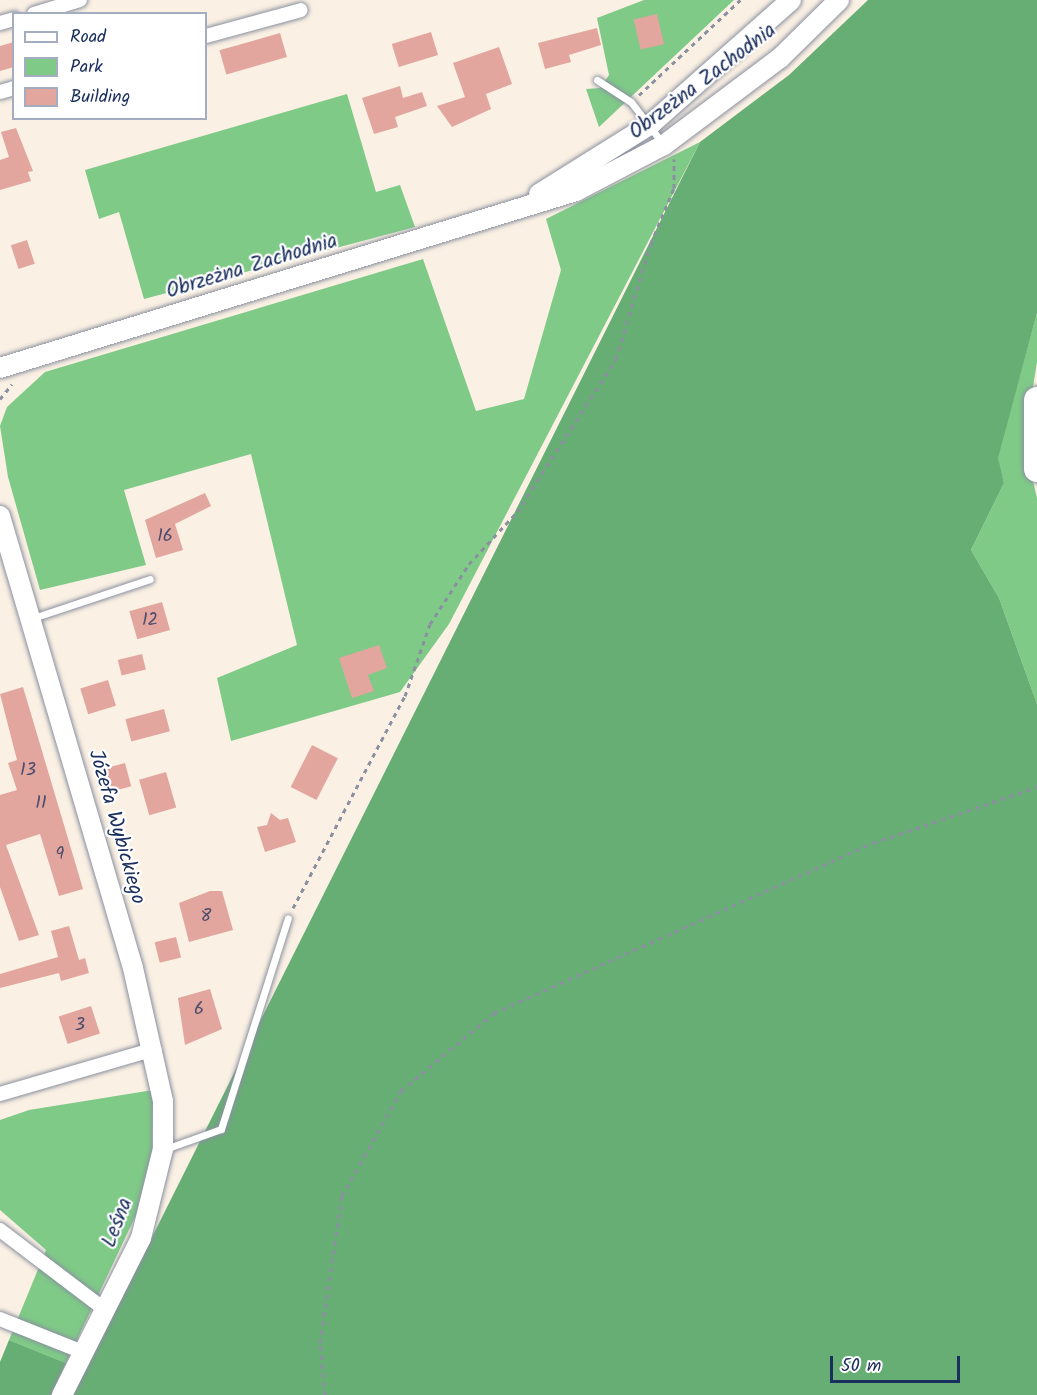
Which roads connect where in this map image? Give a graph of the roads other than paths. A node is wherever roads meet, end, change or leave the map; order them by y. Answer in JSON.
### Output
{"nodes":[{"id":1,"x":80,"y":0,"type":"edge"},
{"id":2,"x":791,"y":0,"type":"edge"},
{"id":3,"x":839,"y":0,"type":"edge"},
{"id":4,"x":301,"y":10,"type":"dead end"},
{"id":5,"x":41,"y":12,"type":"edge"},
{"id":6,"x":207,"y":36,"type":"edge"},
{"id":7,"x":597,"y":80,"type":"dead end"},
{"id":8,"x":651,"y":124,"type":"junction"},
{"id":9,"x":664,"y":146,"type":"junction"},
{"id":10,"x":516,"y":208,"type":"junction"},
{"id":11,"x":0,"y":368,"type":"edge"},
{"id":12,"x":1037,"y":400,"type":"edge"},
{"id":13,"x":1037,"y":469,"type":"edge"},
{"id":14,"x":0,"y":516,"type":"edge"},
{"id":15,"x":150,"y":579,"type":"dead end"},
{"id":16,"x":30,"y":619,"type":"junction"},
{"id":17,"x":288,"y":918,"type":"road end"},
{"id":18,"x":155,"y":1049,"type":"junction"},
{"id":19,"x":0,"y":1094,"type":"edge"},
{"id":20,"x":163,"y":1149,"type":"junction"},
{"id":21,"x":0,"y":1230,"type":"edge"},
{"id":22,"x":104,"y":1309,"type":"junction"},
{"id":23,"x":0,"y":1319,"type":"edge"},
{"id":24,"x":83,"y":1352,"type":"junction"},
{"id":25,"x":62,"y":1395,"type":"edge"}],
"edges":[{"from":1,"to":5,"type":"street"},
{"from":2,"to":8,"type":"street","name":"Obrzeżna Zachodnia"},
{"from":3,"to":9,"type":"street","name":"Obrzeżna Zachodnia"},
{"from":4,"to":6,"type":"street"},
{"from":7,"to":8,"type":"lane"},
{"from":8,"to":9,"type":"lane"},
{"from":8,"to":10,"type":"street","name":"Obrzeżna Zachodnia"},
{"from":9,"to":10,"type":"street","name":"Obrzeżna Zachodnia"},
{"from":10,"to":11,"type":"street","name":"Obrzeżna Zachodnia"},
{"from":12,"to":13,"type":"highway"},
{"from":14,"to":16,"type":"street","name":"Józefa Wybickiego"},
{"from":15,"to":16,"type":"lane"},
{"from":16,"to":18,"type":"street","name":"Józefa Wybickiego"},
{"from":17,"to":20,"type":"lane"},
{"from":18,"to":19,"type":"street"},
{"from":18,"to":20,"type":"street","name":"Józefa Wybickiego"},
{"from":20,"to":22,"type":"street","name":"Leśna"},
{"from":21,"to":22,"type":"street"},
{"from":22,"to":24,"type":"street","name":"Leśna"},
{"from":23,"to":24,"type":"street"},
{"from":24,"to":25,"type":"street","name":"Leśna"}]}
